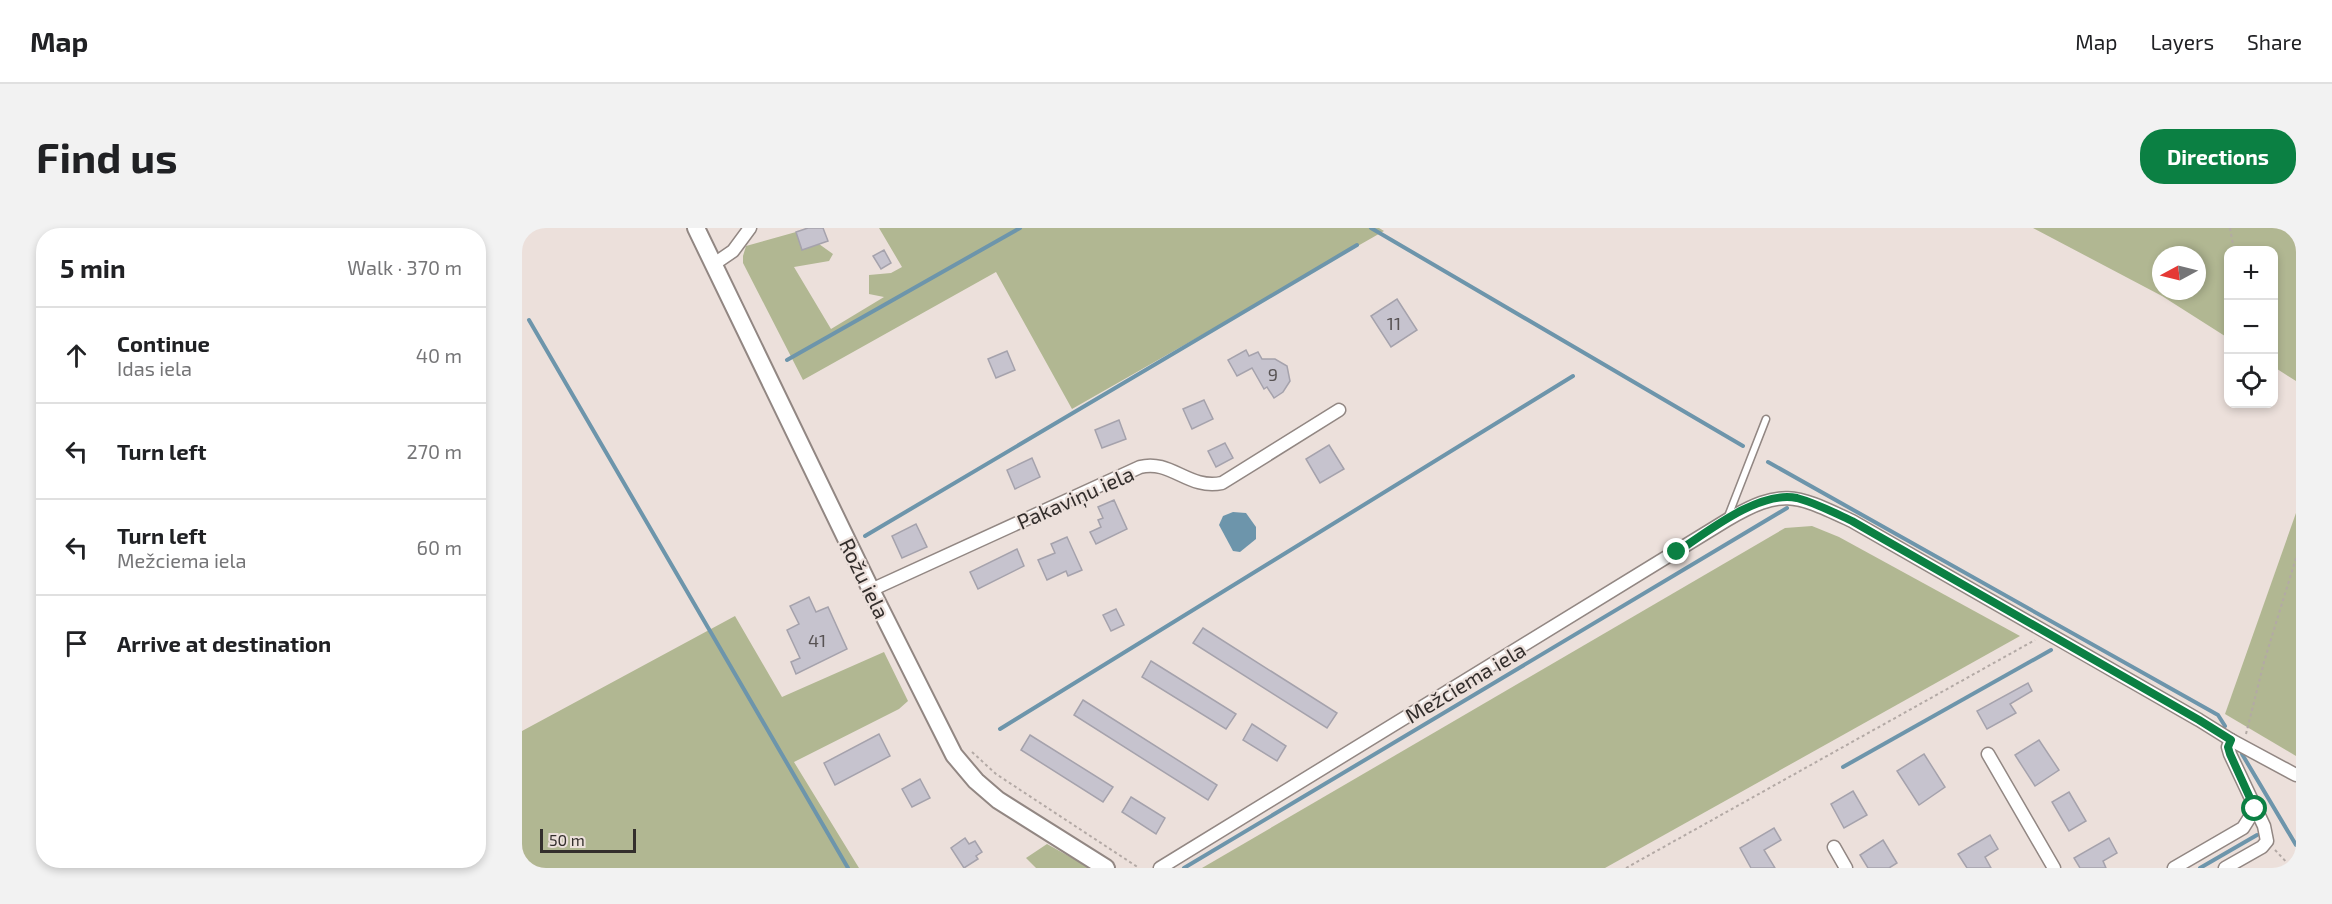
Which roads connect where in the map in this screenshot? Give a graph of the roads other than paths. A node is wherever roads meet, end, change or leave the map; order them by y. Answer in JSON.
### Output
{"nodes":[{"id":1,"x":696,"y":228,"type":"edge"},
{"id":2,"x":750,"y":228,"type":"edge"},
{"id":3,"x":714,"y":264,"type":"junction"},
{"id":4,"x":1339,"y":410,"type":"dead end"},
{"id":5,"x":1766,"y":420,"type":"dead end"},
{"id":6,"x":1727,"y":520,"type":"junction"},
{"id":7,"x":871,"y":590,"type":"junction"},
{"id":8,"x":2237,"y":743,"type":"junction"},
{"id":9,"x":1988,"y":754,"type":"dead end"},
{"id":10,"x":2296,"y":775,"type":"edge"},
{"id":11,"x":2255,"y":809,"type":"junction"},
{"id":12,"x":1834,"y":848,"type":"dead end"},
{"id":13,"x":1106,"y":868,"type":"edge"},
{"id":14,"x":1160,"y":868,"type":"edge"},
{"id":15,"x":1846,"y":868,"type":"edge"},
{"id":16,"x":2054,"y":868,"type":"edge"},
{"id":17,"x":2174,"y":868,"type":"edge"},
{"id":18,"x":2225,"y":868,"type":"edge"}],
"edges":[{"from":1,"to":3,"type":"street","name":"Rožu iela"},
{"from":2,"to":3,"type":"street"},
{"from":3,"to":7,"type":"street","name":"Rožu iela"},
{"from":4,"to":7,"type":"street","name":"Pakaviņu iela"},
{"from":5,"to":6,"type":"lane"},
{"from":6,"to":8,"type":"street","name":"Mežciema iela"},
{"from":6,"to":14,"type":"street","name":"Mežciema iela"},
{"from":7,"to":13,"type":"street","name":"Rožu iela"},
{"from":8,"to":10,"type":"street"},
{"from":8,"to":11,"type":"street"},
{"from":9,"to":16,"type":"street"},
{"from":11,"to":17,"type":"street"},
{"from":11,"to":18,"type":"street"},
{"from":12,"to":15,"type":"street"}]}
